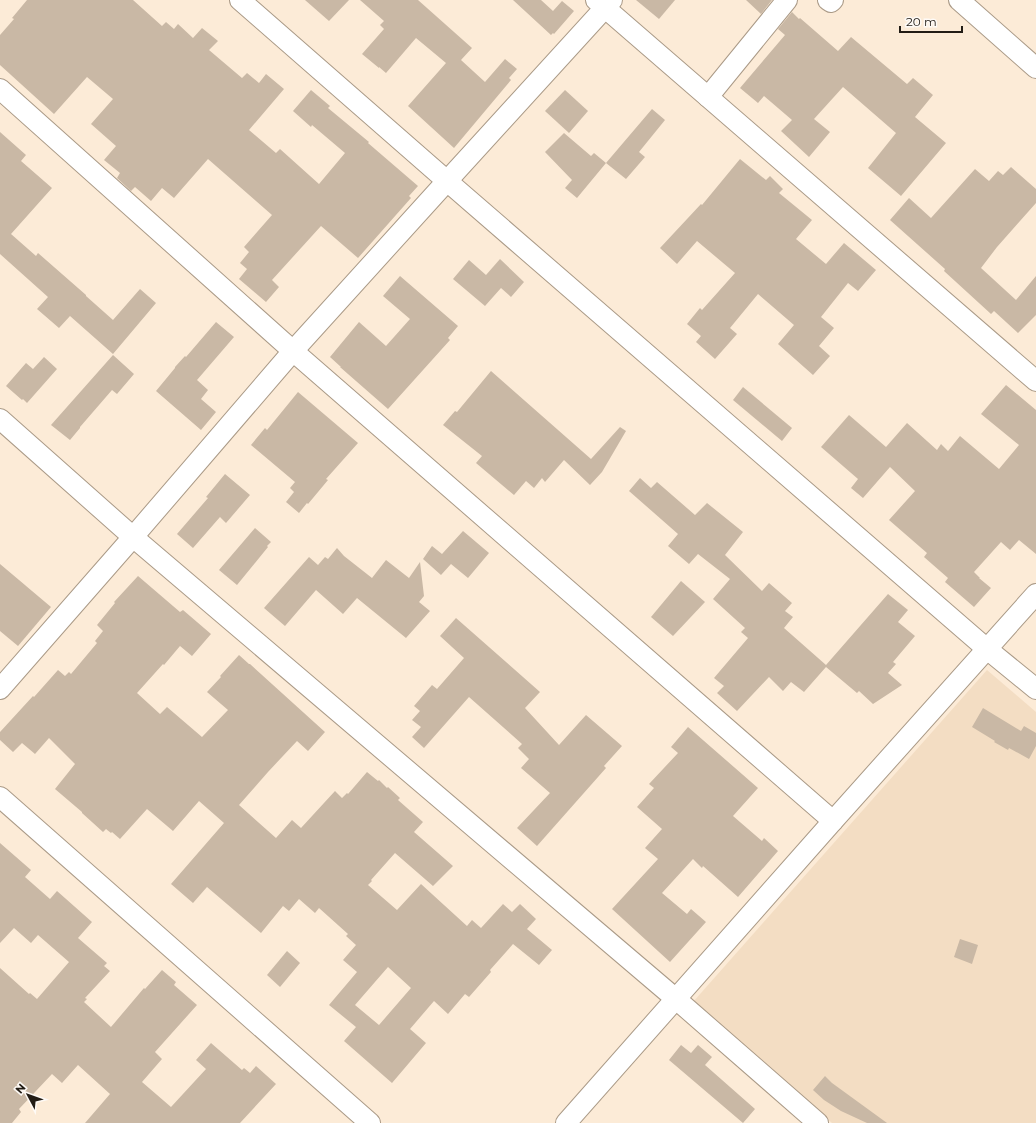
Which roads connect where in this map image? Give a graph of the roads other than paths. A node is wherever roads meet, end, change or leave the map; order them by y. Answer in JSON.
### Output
{"nodes":[{"id":1,"x":240,"y":0,"type":"edge"},
{"id":2,"x":787,"y":0,"type":"edge"},
{"id":3,"x":828,"y":0,"type":"edge"},
{"id":4,"x":833,"y":0,"type":"edge"},
{"id":5,"x":958,"y":0,"type":"edge"},
{"id":6,"x":604,"y":3,"type":"edge"},
{"id":7,"x":1036,"y":68,"type":"edge"},
{"id":8,"x":0,"y":89,"type":"edge"},
{"id":9,"x":708,"y":97,"type":"junction"},
{"id":10,"x":447,"y":181,"type":"junction"},
{"id":11,"x":293,"y":351,"type":"junction"},
{"id":12,"x":1036,"y":381,"type":"edge"},
{"id":13,"x":0,"y":419,"type":"edge"},
{"id":14,"x":134,"y":537,"type":"junction"},
{"id":15,"x":1036,"y":594,"type":"edge"},
{"id":16,"x":987,"y":649,"type":"junction"},
{"id":17,"x":0,"y":689,"type":"edge"},
{"id":18,"x":1036,"y":689,"type":"edge"},
{"id":19,"x":0,"y":797,"type":"edge"},
{"id":20,"x":833,"y":821,"type":"junction"},
{"id":21,"x":676,"y":999,"type":"junction"},
{"id":22,"x":370,"y":1123,"type":"edge"},
{"id":23,"x":566,"y":1123,"type":"edge"},
{"id":24,"x":818,"y":1123,"type":"edge"}],
"edges":[{"from":1,"to":10,"type":"street"},
{"from":2,"to":9,"type":"street"},
{"from":3,"to":4,"type":"street"},
{"from":5,"to":7,"type":"street"},
{"from":6,"to":9,"type":"street"},
{"from":6,"to":10,"type":"street"},
{"from":8,"to":11,"type":"street"},
{"from":9,"to":12,"type":"street"},
{"from":10,"to":11,"type":"street"},
{"from":10,"to":16,"type":"street"},
{"from":11,"to":14,"type":"street"},
{"from":11,"to":20,"type":"street"},
{"from":13,"to":14,"type":"street"},
{"from":14,"to":17,"type":"street"},
{"from":14,"to":21,"type":"street"},
{"from":15,"to":16,"type":"street"},
{"from":16,"to":18,"type":"street"},
{"from":16,"to":20,"type":"street"},
{"from":19,"to":22,"type":"street"},
{"from":20,"to":21,"type":"street"},
{"from":21,"to":23,"type":"street"},
{"from":21,"to":24,"type":"street"}]}
